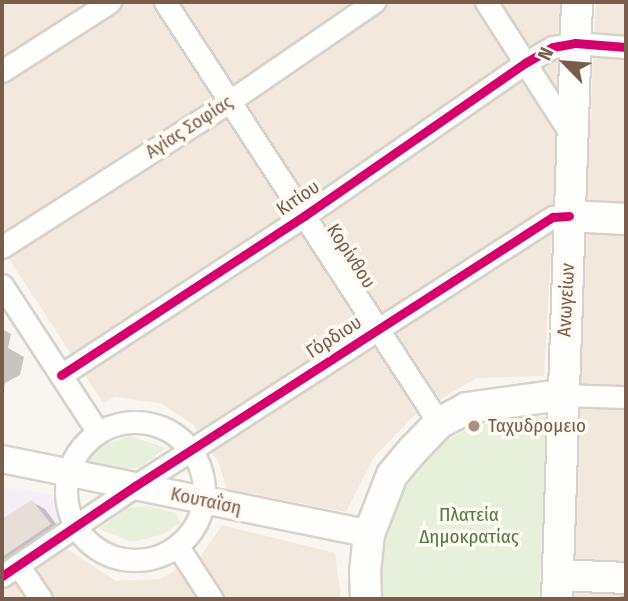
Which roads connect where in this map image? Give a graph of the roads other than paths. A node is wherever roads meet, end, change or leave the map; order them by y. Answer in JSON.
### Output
{"nodes":[{"id":1,"x":110,"y":2,"type":"edge"},
{"id":2,"x":165,"y":2,"type":"edge"},
{"id":3,"x":374,"y":2,"type":"edge"},
{"id":4,"x":486,"y":2,"type":"edge"},
{"id":5,"x":577,"y":2,"type":"edge"},
{"id":6,"x":564,"y":45,"type":"junction"},
{"id":7,"x":626,"y":47,"type":"edge"},
{"id":8,"x":525,"y":63,"type":"junction"},
{"id":9,"x":2,"y":71,"type":"edge"},
{"id":10,"x":230,"y":101,"type":"junction"},
{"id":11,"x":572,"y":136,"type":"junction"},
{"id":12,"x":304,"y":216,"type":"junction"},
{"id":13,"x":561,"y":216,"type":"junction"},
{"id":14,"x":626,"y":219,"type":"edge"},
{"id":15,"x":2,"y":247,"type":"edge"},
{"id":16,"x":2,"y":285,"type":"edge"},
{"id":17,"x":378,"y":330,"type":"junction"},
{"id":18,"x":61,"y":375,"type":"junction"},
{"id":19,"x":561,"y":395,"type":"junction"},
{"id":20,"x":626,"y":397,"type":"edge"},
{"id":21,"x":439,"y":423,"type":"junction"},
{"id":22,"x":98,"y":432,"type":"junction"},
{"id":23,"x":192,"y":449,"type":"junction"},
{"id":24,"x":2,"y":459,"type":"edge"},
{"id":25,"x":67,"y":472,"type":"junction"},
{"id":26,"x":135,"y":486,"type":"junction"},
{"id":27,"x":205,"y":501,"type":"junction"},
{"id":28,"x":74,"y":528,"type":"junction"},
{"id":29,"x":369,"y":534,"type":"junction"},
{"id":30,"x":178,"y":547,"type":"junction"},
{"id":31,"x":10,"y":570,"type":"edge"},
{"id":32,"x":626,"y":578,"type":"edge"},
{"id":33,"x":557,"y":587,"type":"edge"},
{"id":34,"x":41,"y":599,"type":"edge"},
{"id":35,"x":212,"y":599,"type":"edge"},
{"id":36,"x":366,"y":599,"type":"edge"}],
"edges":[{"from":1,"to":9,"type":"street"},
{"from":2,"to":10,"type":"street","name":"Κορίνθου"},
{"from":3,"to":10,"type":"street","name":"Αγίας Σοφίας"},
{"from":4,"to":8,"type":"street"},
{"from":5,"to":6,"type":"main road","name":"Ανωγείων"},
{"from":6,"to":7,"type":"street"},
{"from":6,"to":8,"type":"street","name":"Κιτίου"},
{"from":6,"to":11,"type":"main road","name":"Ανωγείων"},
{"from":8,"to":11,"type":"street"},
{"from":8,"to":12,"type":"street","name":"Κιτίου"},
{"from":10,"to":12,"type":"street","name":"Κορίνθου"},
{"from":10,"to":15,"type":"street","name":"Αγίας Σοφίας"},
{"from":11,"to":13,"type":"main road","name":"Ανωγείων"},
{"from":12,"to":17,"type":"street","name":"Κορίνθου"},
{"from":12,"to":18,"type":"street","name":"Κιτίου"},
{"from":13,"to":14,"type":"main road"},
{"from":13,"to":17,"type":"street","name":"Γόρδιου"},
{"from":13,"to":19,"type":"main road","name":"Ανωγείων"},
{"from":16,"to":18,"type":"street"},
{"from":17,"to":21,"type":"street","name":"Κορίνθου"},
{"from":17,"to":23,"type":"street","name":"Γόρδιου"},
{"from":18,"to":22,"type":"street"},
{"from":19,"to":20,"type":"street"},
{"from":19,"to":21,"type":"main road"},
{"from":19,"to":33,"type":"main road","name":"Ανωγείων"},
{"from":21,"to":29,"type":"main road"},
{"from":22,"to":23,"type":"street"},
{"from":22,"to":25,"type":"street"},
{"from":23,"to":26,"type":"street","name":"Γόρδιου"},
{"from":23,"to":27,"type":"street"},
{"from":24,"to":25,"type":"street","name":"Κουταΐση"},
{"from":25,"to":26,"type":"street","name":"Κουταΐση"},
{"from":25,"to":28,"type":"street"},
{"from":26,"to":27,"type":"street","name":"Κουταΐση"},
{"from":26,"to":28,"type":"street","name":"Γόρδιου"},
{"from":27,"to":29,"type":"street","name":"Κουταΐση"},
{"from":27,"to":30,"type":"street"},
{"from":28,"to":30,"type":"street"},
{"from":28,"to":31,"type":"street","name":"Γόρδιου"},
{"from":29,"to":36,"type":"main road"},
{"from":30,"to":35,"type":"street"},
{"from":31,"to":34,"type":"street"},
{"from":32,"to":33,"type":"main road"}]}
